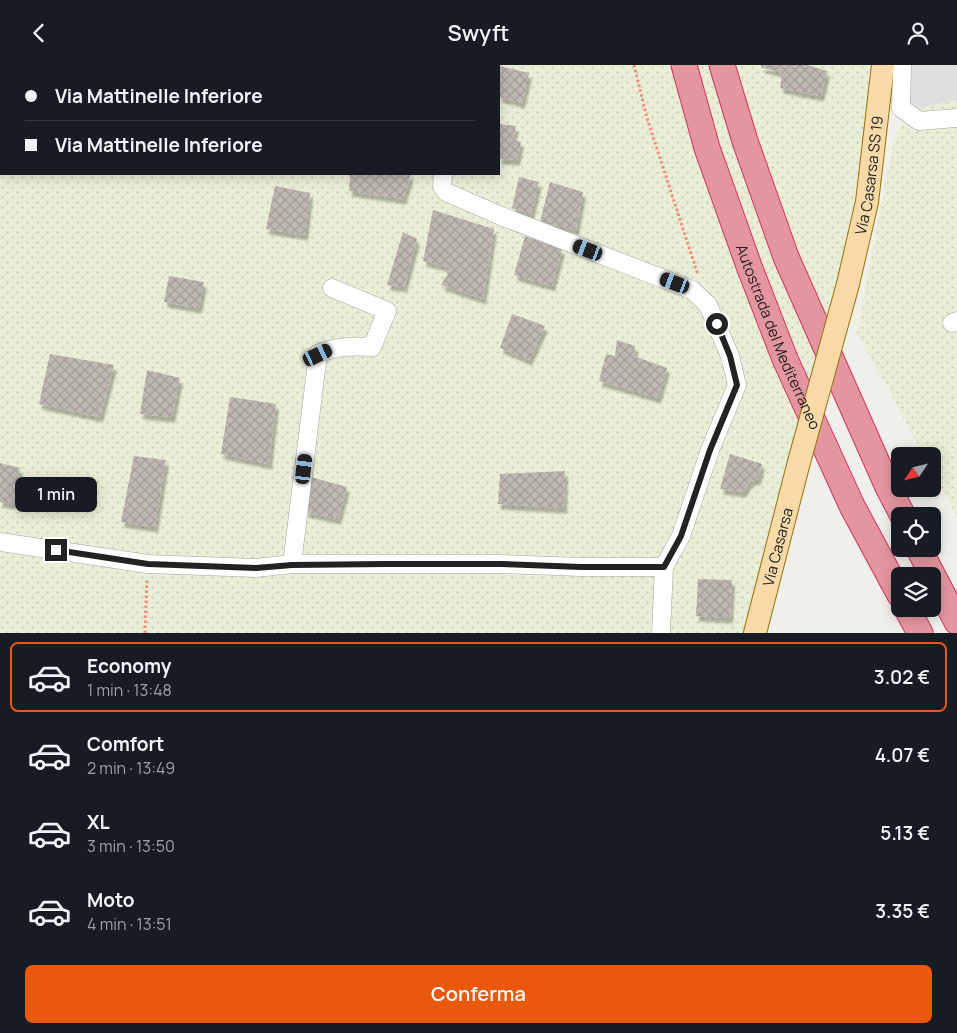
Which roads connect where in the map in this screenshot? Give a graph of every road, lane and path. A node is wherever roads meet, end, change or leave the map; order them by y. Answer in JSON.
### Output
{"nodes":[{"id":1,"x":634,"y":65,"type":"edge"},
{"id":2,"x":684,"y":65,"type":"edge"},
{"id":3,"x":722,"y":65,"type":"edge"},
{"id":4,"x":883,"y":65,"type":"edge"},
{"id":5,"x":902,"y":65,"type":"edge"},
{"id":6,"x":957,"y":118,"type":"edge"},
{"id":7,"x":442,"y":175,"type":"edge"},
{"id":8,"x":332,"y":288,"type":"dead end"},
{"id":9,"x":708,"y":305,"type":"junction"},
{"id":10,"x":798,"y":462,"type":"joint"},
{"id":11,"x":899,"y":507,"type":"edge"},
{"id":12,"x":0,"y":542,"type":"edge"},
{"id":13,"x":923,"y":557,"type":"edge"},
{"id":14,"x":148,"y":564,"type":"junction"},
{"id":15,"x":292,"y":565,"type":"junction"},
{"id":16,"x":664,"y":567,"type":"junction"},
{"id":17,"x":891,"y":578,"type":"edge"},
{"id":18,"x":911,"y":617,"type":"edge"},
{"id":19,"x":957,"y":622,"type":"edge"},
{"id":20,"x":145,"y":633,"type":"edge"},
{"id":21,"x":661,"y":633,"type":"edge"},
{"id":22,"x":756,"y":633,"type":"edge"},
{"id":23,"x":920,"y":633,"type":"edge"}],
"edges":[{"from":1,"to":9,"type":"path"},
{"from":2,"to":17,"type":"highway","name":"Autostrada del Mediterraneo"},
{"from":3,"to":11,"type":"highway"},
{"from":4,"to":10,"type":"main road","name":"Via Casarsa SS 19","bridge":true},
{"from":5,"to":6,"type":"street"},
{"from":7,"to":9,"type":"street"},
{"from":8,"to":15,"type":"street"},
{"from":9,"to":16,"type":"street"},
{"from":10,"to":22,"type":"main road","name":"Via Casarsa"},
{"from":12,"to":14,"type":"street"},
{"from":13,"to":19,"type":"highway"},
{"from":14,"to":15,"type":"street"},
{"from":14,"to":20,"type":"path"},
{"from":15,"to":16,"type":"street"},
{"from":16,"to":21,"type":"street"},
{"from":18,"to":23,"type":"highway"}]}
